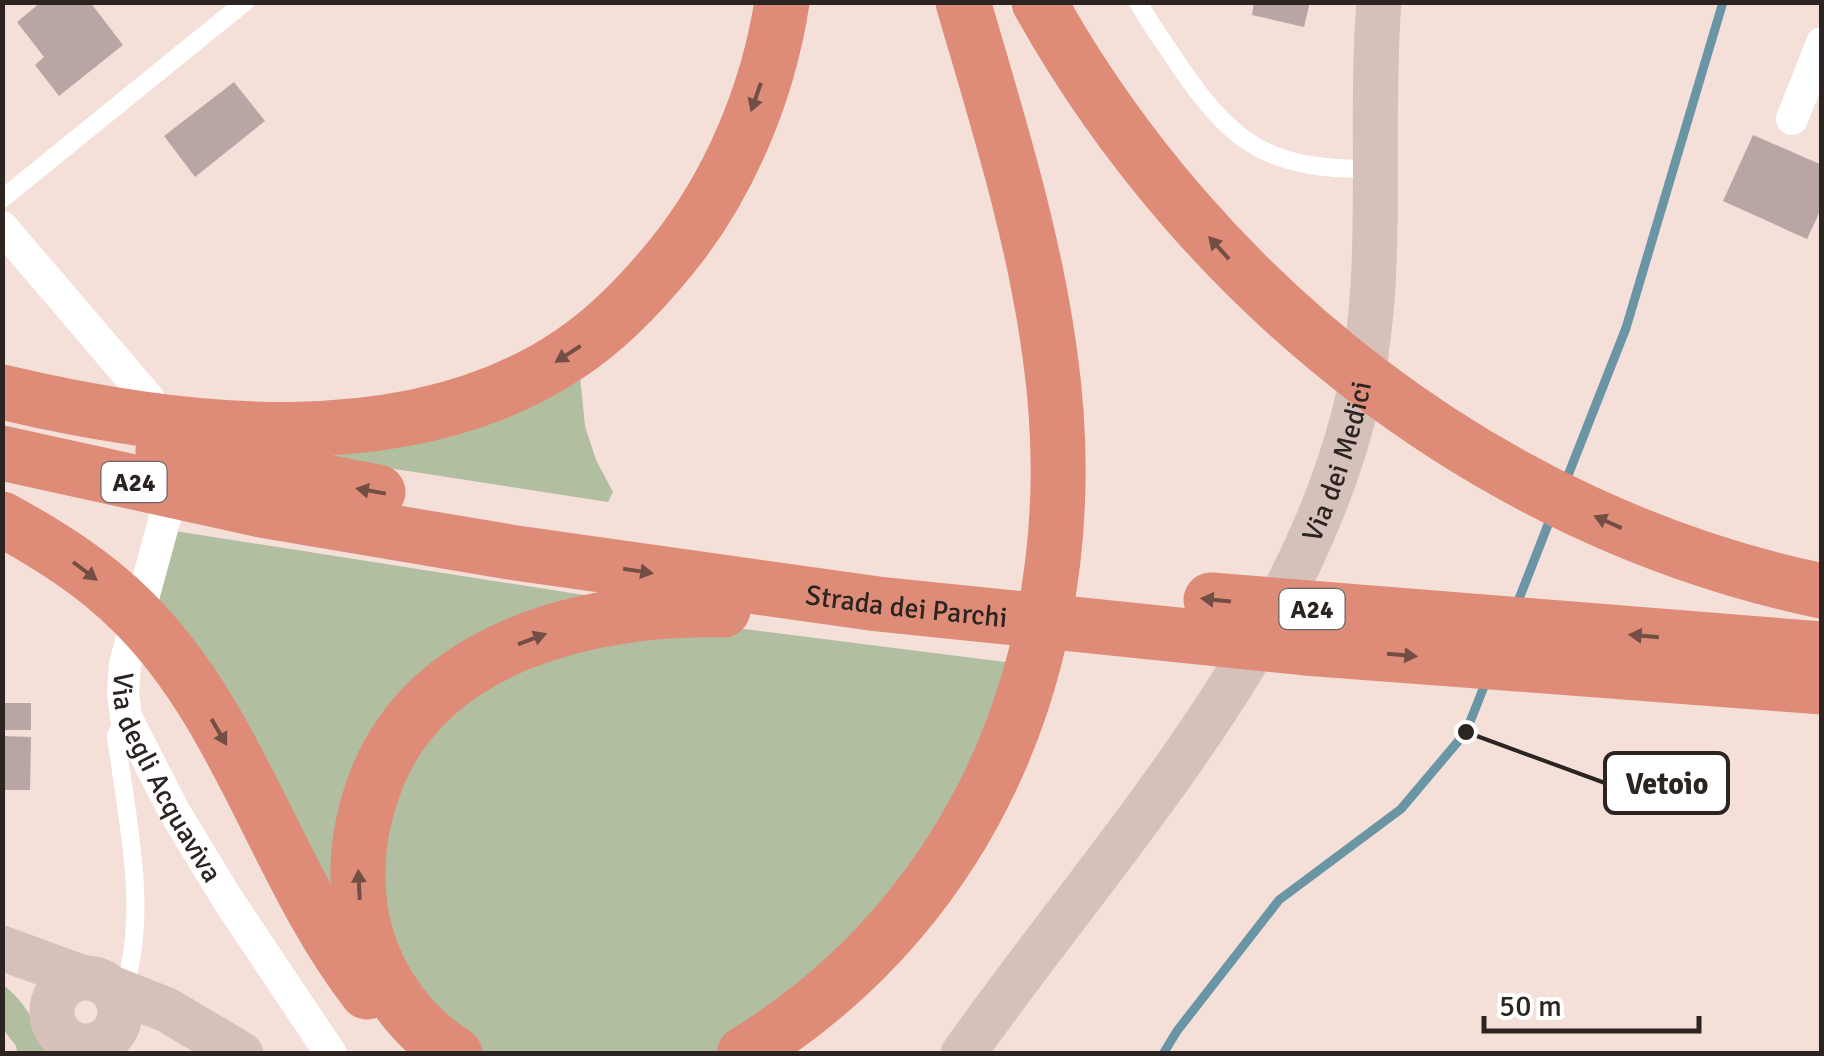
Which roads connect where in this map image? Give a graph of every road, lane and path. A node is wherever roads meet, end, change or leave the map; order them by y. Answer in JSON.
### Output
{"nodes":[{"id":1,"x":246,"y":2,"type":"edge"},
{"id":2,"x":782,"y":2,"type":"edge"},
{"id":3,"x":963,"y":2,"type":"edge"},
{"id":4,"x":1040,"y":2,"type":"edge"},
{"id":5,"x":1138,"y":2,"type":"edge"},
{"id":6,"x":1379,"y":2,"type":"edge"},
{"id":7,"x":1822,"y":43,"type":"edge"},
{"id":8,"x":1792,"y":120,"type":"dead end"},
{"id":9,"x":1376,"y":169,"type":"junction"},
{"id":10,"x":2,"y":199,"type":"edge"},
{"id":11,"x":2,"y":228,"type":"edge"},
{"id":12,"x":2,"y":392,"type":"edge"},
{"id":13,"x":2,"y":417,"type":"edge"},
{"id":14,"x":241,"y":446,"type":"junction"},
{"id":15,"x":2,"y":453,"type":"edge"},
{"id":16,"x":2,"y":519,"type":"edge"},
{"id":17,"x":1810,"y":589,"type":"edge"},
{"id":18,"x":879,"y":599,"type":"junction"},
{"id":19,"x":1822,"y":649,"type":"edge"},
{"id":20,"x":1740,"y":663,"type":"junction"},
{"id":21,"x":1822,"y":687,"type":"edge"},
{"id":22,"x":132,"y":732,"type":"junction"},
{"id":23,"x":2,"y":948,"type":"edge"},
{"id":24,"x":2,"y":960,"type":"edge"},
{"id":25,"x":105,"y":986,"type":"junction"},
{"id":26,"x":59,"y":1034,"type":"edge"},
{"id":27,"x":110,"y":1037,"type":"junction"},
{"id":28,"x":229,"y":1046,"type":"edge"},
{"id":29,"x":331,"y":1054,"type":"edge"},
{"id":30,"x":430,"y":1054,"type":"edge"},
{"id":31,"x":455,"y":1054,"type":"edge"},
{"id":32,"x":744,"y":1054,"type":"edge"},
{"id":33,"x":963,"y":1054,"type":"edge"}],
"edges":[{"from":1,"to":10,"type":"lane"},
{"from":2,"to":14,"type":"highway","one_way":true},
{"from":3,"to":32,"type":"highway"},
{"from":17,"to":4,"type":"highway","one_way":true},
{"from":5,"to":9,"type":"lane"},
{"from":6,"to":9,"type":"street","name":"Via dei Medici"},
{"from":7,"to":8,"type":"street"},
{"from":9,"to":33,"type":"street","name":"Via dei Medici"},
{"from":11,"to":22,"type":"street","name":"Via degli Acquaviva"},
{"from":12,"to":14,"type":"highway"},
{"from":13,"to":14,"type":"highway","name":"Strada dei Parchi","number":"A24"},
{"from":18,"to":14,"type":"highway","name":"Strada dei Parchi","number":"A24","one_way":true},
{"from":15,"to":18,"type":"highway","name":"Strada dei Parchi","number":"A24","one_way":true},
{"from":16,"to":30,"type":"highway","one_way":true},
{"from":20,"to":18,"type":"highway","name":"Strada dei Parchi","number":"A24","one_way":true},
{"from":18,"to":20,"type":"highway","name":"Strada dei Parchi","number":"A24","one_way":true},
{"from":31,"to":18,"type":"highway","one_way":true},
{"from":19,"to":20,"type":"highway","name":"Strada dei Parchi","number":"A24"},
{"from":20,"to":21,"type":"highway","name":"Strada dei Parchi","number":"A24"},
{"from":22,"to":25,"type":"lane"},
{"from":22,"to":29,"type":"street","name":"Via degli Acquaviva"},
{"from":23,"to":25,"type":"street"},
{"from":24,"to":26,"type":"street"},
{"from":25,"to":26,"type":"street"},
{"from":25,"to":27,"type":"street"},
{"from":25,"to":28,"type":"street"},
{"from":26,"to":27,"type":"street"},
{"from":27,"to":28,"type":"street"}]}
